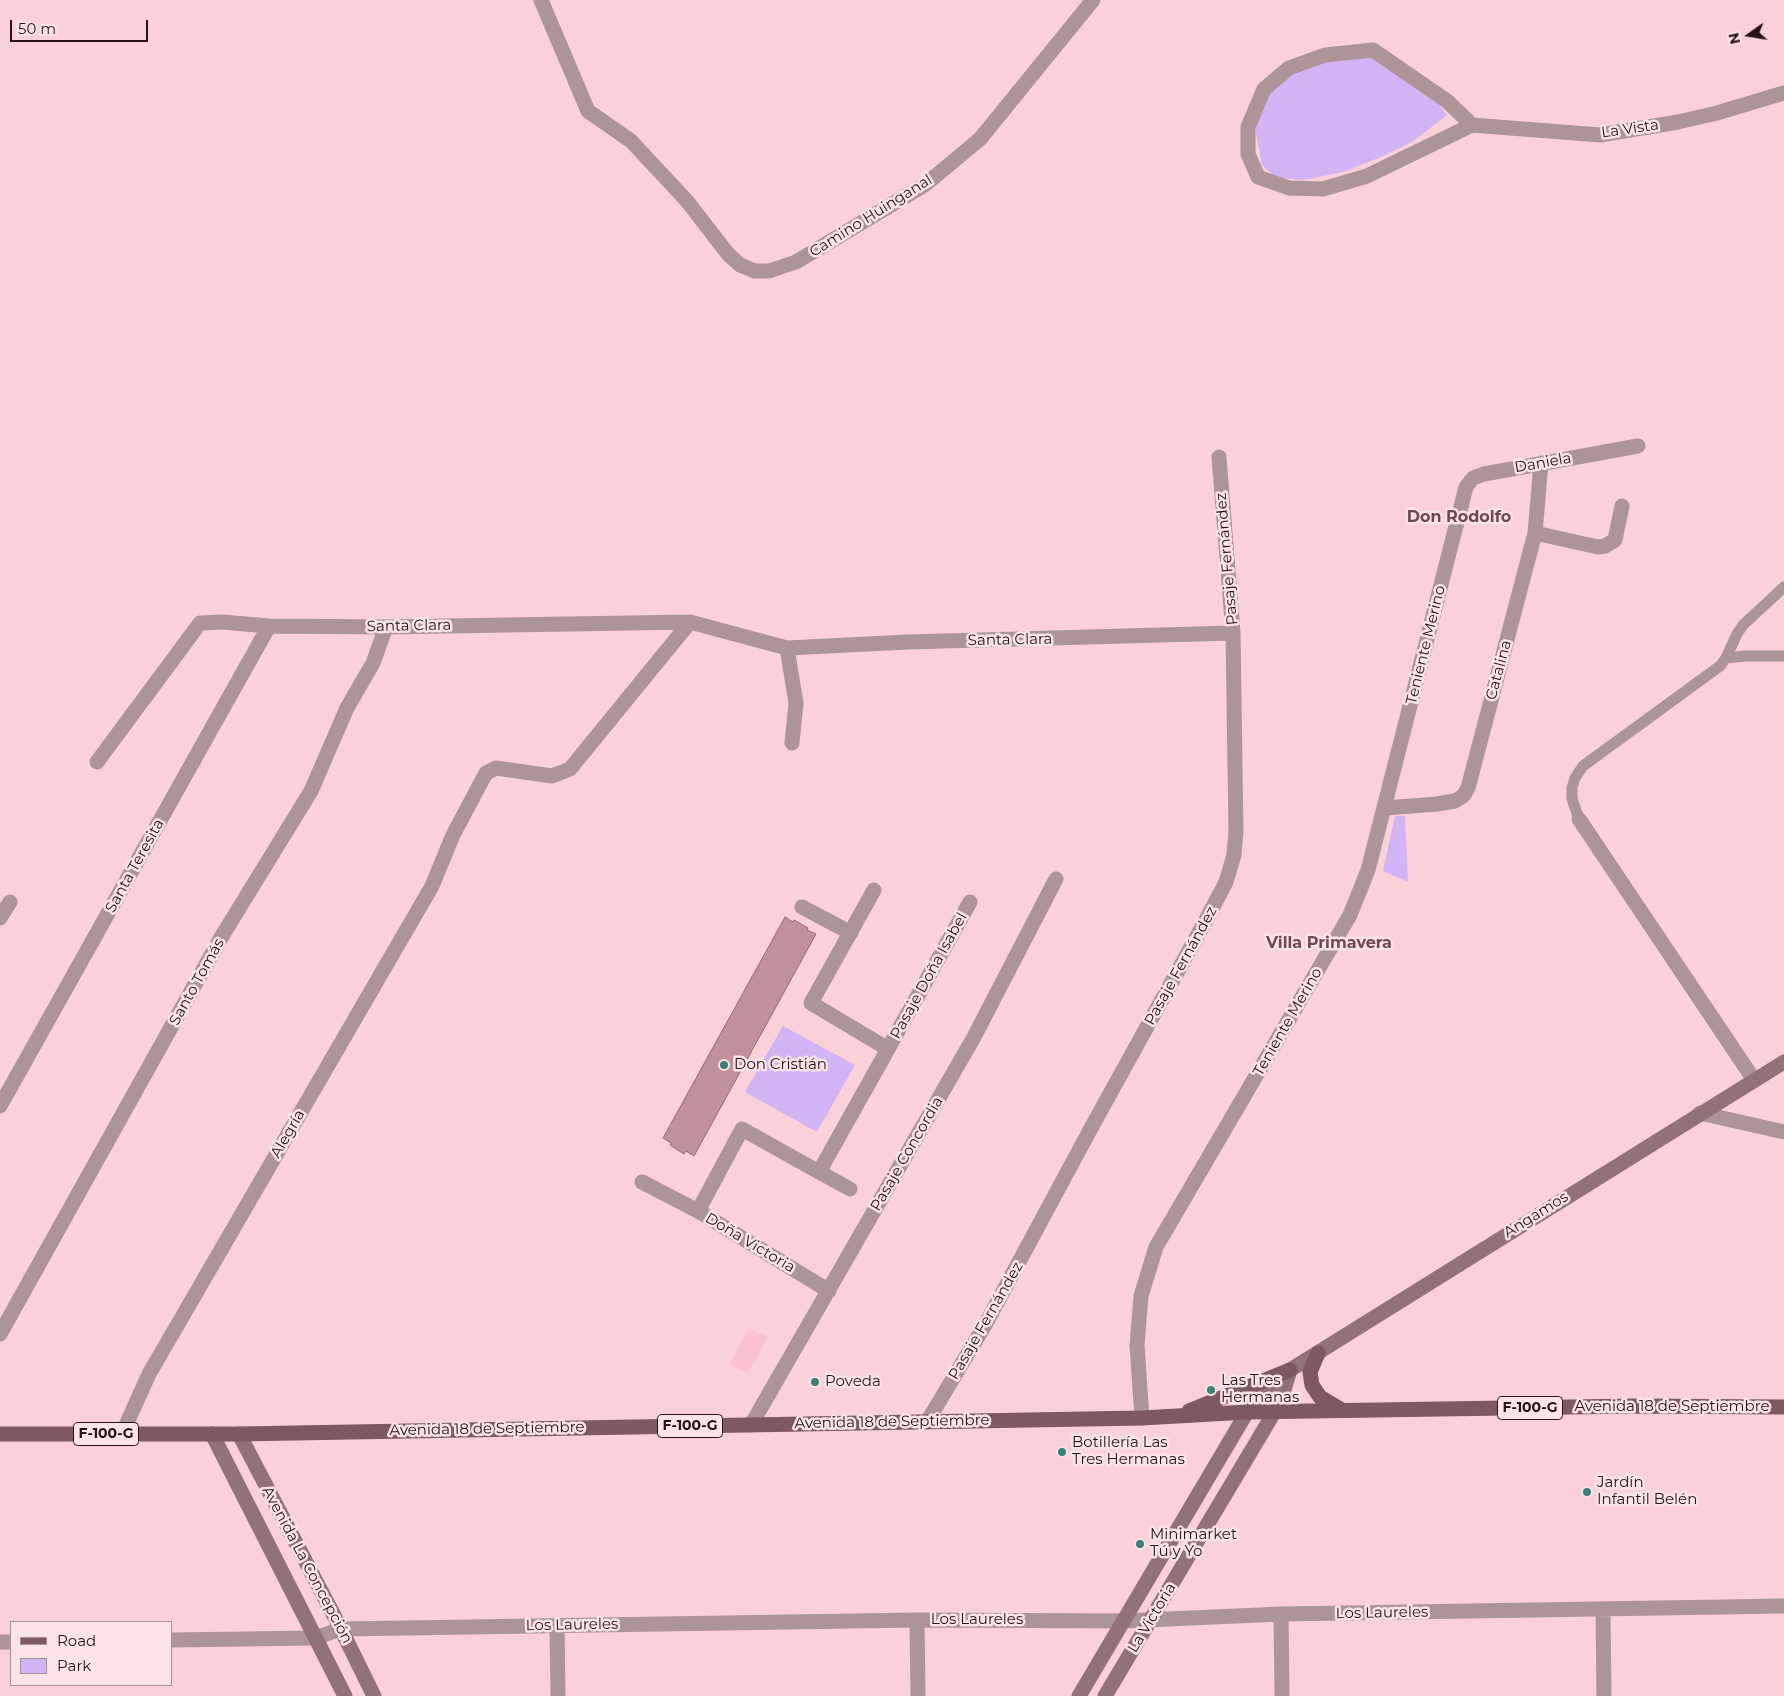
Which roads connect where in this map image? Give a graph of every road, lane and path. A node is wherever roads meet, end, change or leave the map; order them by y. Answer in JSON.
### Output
{"nodes":[{"id":1,"x":541,"y":0,"type":"edge"},
{"id":2,"x":1094,"y":0,"type":"edge"},
{"id":3,"x":1784,"y":92,"type":"edge"},
{"id":4,"x":1472,"y":125,"type":"junction"},
{"id":5,"x":1638,"y":446,"type":"dead end"},
{"id":6,"x":1219,"y":457,"type":"dead end"},
{"id":7,"x":1541,"y":464,"type":"junction"},
{"id":8,"x":1462,"y":500,"type":"joint"},
{"id":9,"x":1622,"y":506,"type":"dead end"},
{"id":10,"x":1535,"y":533,"type":"junction"},
{"id":11,"x":1784,"y":588,"type":"edge"},
{"id":12,"x":690,"y":622,"type":"junction"},
{"id":13,"x":269,"y":626,"type":"junction"},
{"id":14,"x":386,"y":627,"type":"junction"},
{"id":15,"x":1233,"y":633,"type":"junction"},
{"id":16,"x":787,"y":648,"type":"junction"},
{"id":17,"x":1784,"y":656,"type":"edge"},
{"id":18,"x":1726,"y":658,"type":"junction"},
{"id":19,"x":792,"y":743,"type":"dead end"},
{"id":20,"x":97,"y":762,"type":"dead end"},
{"id":21,"x":1385,"y":808,"type":"junction"},
{"id":22,"x":1579,"y":819,"type":"joint"},
{"id":23,"x":1056,"y":879,"type":"dead end"},
{"id":24,"x":874,"y":890,"type":"dead end"},
{"id":25,"x":10,"y":902,"type":"dead end"},
{"id":26,"x":970,"y":902,"type":"dead end"},
{"id":27,"x":802,"y":907,"type":"dead end"},
{"id":28,"x":0,"y":918,"type":"edge"},
{"id":29,"x":851,"y":933,"type":"junction"},
{"id":30,"x":888,"y":1049,"type":"junction"},
{"id":31,"x":1784,"y":1062,"type":"edge"},
{"id":32,"x":1754,"y":1080,"type":"junction"},
{"id":33,"x":0,"y":1106,"type":"edge"},
{"id":34,"x":1700,"y":1113,"type":"junction"},
{"id":35,"x":1784,"y":1132,"type":"edge"},
{"id":36,"x":819,"y":1172,"type":"junction"},
{"id":37,"x":642,"y":1182,"type":"dead end"},
{"id":38,"x":850,"y":1189,"type":"dead end"},
{"id":39,"x":698,"y":1211,"type":"junction"},
{"id":40,"x":829,"y":1291,"type":"junction"},
{"id":41,"x":0,"y":1334,"type":"edge"},
{"id":42,"x":1318,"y":1353,"type":"junction"},
{"id":43,"x":1290,"y":1370,"type":"junction"},
{"id":44,"x":1784,"y":1407,"type":"edge"},
{"id":45,"x":1341,"y":1410,"type":"junction"},
{"id":46,"x":1275,"y":1411,"type":"junction"},
{"id":47,"x":1247,"y":1412,"type":"junction"},
{"id":48,"x":1176,"y":1416,"type":"junction"},
{"id":49,"x":1142,"y":1418,"type":"junction"},
{"id":50,"x":927,"y":1422,"type":"junction"},
{"id":51,"x":751,"y":1425,"type":"junction"},
{"id":52,"x":0,"y":1434,"type":"edge"},
{"id":53,"x":122,"y":1434,"type":"junction"},
{"id":54,"x":212,"y":1434,"type":"junction"},
{"id":55,"x":239,"y":1434,"type":"junction"},
{"id":56,"x":1784,"y":1606,"type":"edge"},
{"id":57,"x":1603,"y":1609,"type":"junction"},
{"id":58,"x":1280,"y":1614,"type":"junction"},
{"id":59,"x":1151,"y":1619,"type":"junction"},
{"id":60,"x":917,"y":1620,"type":"junction"},
{"id":61,"x":1124,"y":1621,"type":"junction"},
{"id":62,"x":557,"y":1626,"type":"junction"},
{"id":63,"x":341,"y":1629,"type":"junction"},
{"id":64,"x":315,"y":1638,"type":"junction"},
{"id":65,"x":172,"y":1640,"type":"edge"},
{"id":66,"x":344,"y":1696,"type":"edge"},
{"id":67,"x":374,"y":1696,"type":"edge"},
{"id":68,"x":558,"y":1696,"type":"edge"},
{"id":69,"x":918,"y":1696,"type":"edge"},
{"id":70,"x":1079,"y":1696,"type":"edge"},
{"id":71,"x":1105,"y":1696,"type":"edge"},
{"id":72,"x":1282,"y":1696,"type":"edge"},
{"id":73,"x":1604,"y":1696,"type":"edge"}],
"edges":[{"from":1,"to":2,"type":"street","name":"Camino Huinganal"},
{"from":3,"to":4,"type":"street","name":"La Vista"},
{"from":4,"to":4,"type":"street"},
{"from":5,"to":7,"type":"street","name":"Daniela"},
{"from":6,"to":15,"type":"street","name":"Pasaje Fernández"},
{"from":7,"to":8,"type":"street","name":"Daniela"},
{"from":7,"to":10,"type":"street","name":"Catalina"},
{"from":8,"to":21,"type":"street","name":"Teniente Merino"},
{"from":9,"to":10,"type":"street"},
{"from":10,"to":21,"type":"street","name":"Catalina"},
{"from":11,"to":18,"type":"lane"},
{"from":12,"to":14,"type":"street","name":"Santa Clara"},
{"from":12,"to":16,"type":"street","name":"Santa Clara"},
{"from":12,"to":53,"type":"street","name":"Alegría"},
{"from":13,"to":14,"type":"street","name":"Santa Clara"},
{"from":13,"to":20,"type":"street","name":"Santa Clara"},
{"from":13,"to":33,"type":"street","name":"Santa Teresita"},
{"from":14,"to":41,"type":"street","name":"Santo Tomás"},
{"from":15,"to":16,"type":"street","name":"Santa Clara"},
{"from":15,"to":50,"type":"street","name":"Pasaje Fernández"},
{"from":16,"to":19,"type":"street"},
{"from":17,"to":18,"type":"lane"},
{"from":18,"to":22,"type":"lane"},
{"from":21,"to":49,"type":"street","name":"Teniente Merino"},
{"from":22,"to":32,"type":"street"},
{"from":23,"to":40,"type":"street","name":"Pasaje Concordia"},
{"from":24,"to":29,"type":"street"},
{"from":25,"to":28,"type":"street"},
{"from":26,"to":30,"type":"street","name":"Pasaje Doña Isabel"},
{"from":27,"to":29,"type":"street"},
{"from":29,"to":30,"type":"street"},
{"from":30,"to":36,"type":"street"},
{"from":31,"to":32,"type":"street","name":"Angamos"},
{"from":32,"to":34,"type":"street","name":"Angamos"},
{"from":34,"to":35,"type":"street"},
{"from":34,"to":42,"type":"street","name":"Angamos"},
{"from":36,"to":38,"type":"street","name":"Doña Victoria"},
{"from":36,"to":39,"type":"street","name":"Doña Victoria"},
{"from":37,"to":39,"type":"street"},
{"from":39,"to":40,"type":"street","name":"Doña Victoria"},
{"from":40,"to":51,"type":"street","name":"Pasaje Concordia"},
{"from":42,"to":43,"type":"street","name":"Angamos"},
{"from":42,"to":45,"type":"main road"},
{"from":43,"to":46,"type":"street"},
{"from":43,"to":47,"type":"street","name":"Angamos"},
{"from":43,"to":48,"type":"main road"},
{"from":44,"to":45,"type":"main road","name":"Avenida 18 de Septiembre","number":"F-100-G"},
{"from":45,"to":46,"type":"main road","name":"Avenida 18 de Septiembre","number":"F-100-G"},
{"from":46,"to":47,"type":"main road","name":"Avenida 18 de Septiembre","number":"F-100-G"},
{"from":46,"to":59,"type":"street","name":"La Victoria"},
{"from":47,"to":48,"type":"main road","name":"Avenida 18 de Septiembre","number":"F-100-G"},
{"from":47,"to":61,"type":"street","name":"La Victoria"},
{"from":48,"to":49,"type":"main road","name":"Avenida 18 de Septiembre","number":"F-100-G"},
{"from":49,"to":50,"type":"main road","name":"Avenida 18 de Septiembre","number":"F-100-G"},
{"from":50,"to":51,"type":"main road","name":"Avenida 18 de Septiembre","number":"F-100-G"},
{"from":51,"to":55,"type":"main road","name":"Avenida 18 de Septiembre","number":"F-100-G"},
{"from":52,"to":53,"type":"main road","name":"Avenida 18 de Septiembre","number":"F-100-G"},
{"from":53,"to":54,"type":"main road","name":"Avenida 18 de Septiembre","number":"F-100-G"},
{"from":54,"to":55,"type":"main road","name":"Avenida 18 de Septiembre","number":"F-100-G"},
{"from":54,"to":64,"type":"street","name":"Avenida La Concepción"},
{"from":55,"to":63,"type":"street","name":"Avenida La Concepción"},
{"from":56,"to":57,"type":"street","name":"Los Laureles"},
{"from":57,"to":58,"type":"street","name":"Los Laureles"},
{"from":57,"to":73,"type":"street"},
{"from":58,"to":59,"type":"street","name":"Los Laureles"},
{"from":58,"to":72,"type":"street"},
{"from":59,"to":61,"type":"street","name":"Los Laureles"},
{"from":59,"to":71,"type":"street","name":"La Victoria"},
{"from":60,"to":61,"type":"street","name":"Los Laureles"},
{"from":60,"to":62,"type":"street","name":"Los Laureles"},
{"from":60,"to":69,"type":"street"},
{"from":61,"to":70,"type":"street","name":"La Victoria"},
{"from":62,"to":63,"type":"street","name":"Los Laureles"},
{"from":62,"to":68,"type":"street"},
{"from":63,"to":64,"type":"street","name":"Los Laureles"},
{"from":63,"to":67,"type":"street","name":"Avenida La Concepción"},
{"from":64,"to":65,"type":"street","name":"Los Laureles"},
{"from":64,"to":66,"type":"street","name":"Avenida La Concepción"}]}
